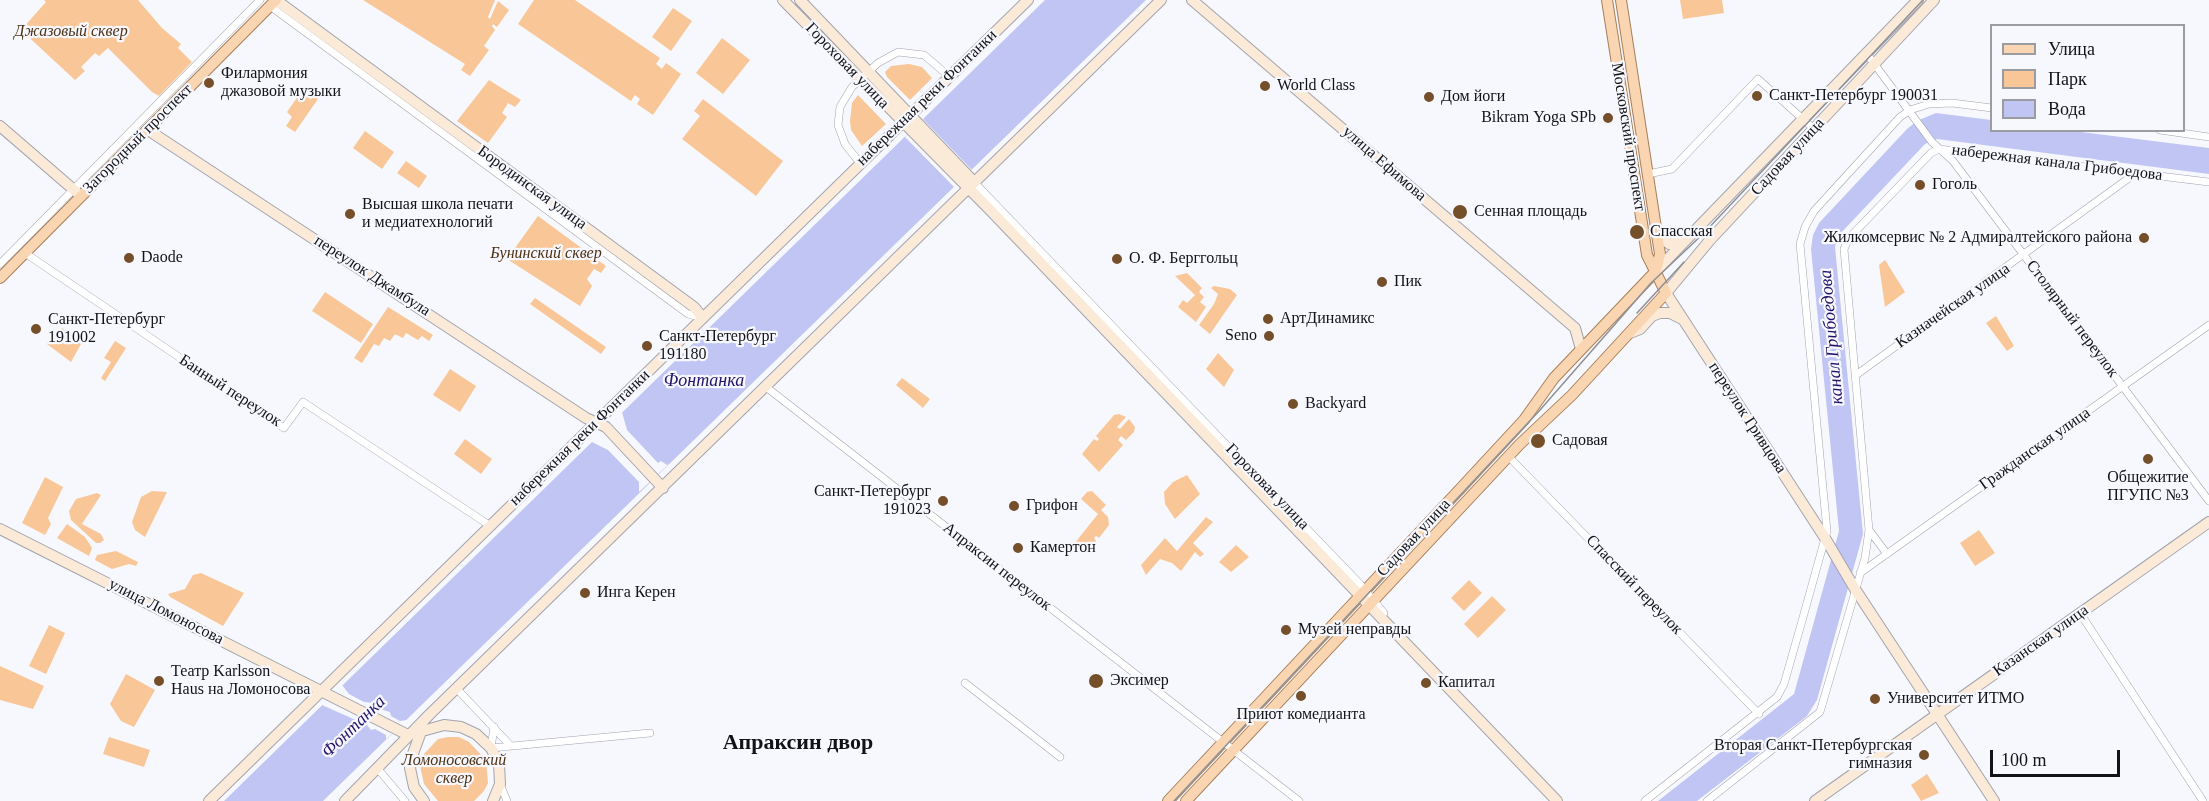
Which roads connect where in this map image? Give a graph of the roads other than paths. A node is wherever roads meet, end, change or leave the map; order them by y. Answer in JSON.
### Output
{"nodes":[{"id":1,"x":783,"y":0,"type":"edge"},
{"id":2,"x":800,"y":0,"type":"edge"},
{"id":3,"x":1028,"y":0,"type":"edge"},
{"id":4,"x":1161,"y":0,"type":"edge"},
{"id":5,"x":1192,"y":0,"type":"edge"},
{"id":6,"x":1607,"y":0,"type":"edge"},
{"id":7,"x":1621,"y":0,"type":"edge"},
{"id":8,"x":1918,"y":0,"type":"edge"},
{"id":9,"x":1935,"y":0,"type":"edge"},
{"id":10,"x":271,"y":2,"type":"edge"},
{"id":11,"x":1867,"y":54,"type":"junction"},
{"id":12,"x":1875,"y":64,"type":"junction"},
{"id":13,"x":869,"y":71,"type":"junction"},
{"id":14,"x":950,"y":77,"type":"junction"},
{"id":15,"x":860,"y":80,"type":"junction"},
{"id":16,"x":1990,"y":108,"type":"edge"},
{"id":17,"x":1910,"y":110,"type":"junction"},
{"id":18,"x":907,"y":119,"type":"junction"},
{"id":19,"x":1804,"y":120,"type":"junction"},
{"id":20,"x":0,"y":126,"type":"edge"},
{"id":21,"x":1814,"y":129,"type":"junction"},
{"id":22,"x":148,"y":130,"type":"junction"},
{"id":23,"x":2174,"y":132,"type":"edge"},
{"id":24,"x":2209,"y":137,"type":"edge"},
{"id":25,"x":1940,"y":149,"type":"junction"},
{"id":26,"x":860,"y":164,"type":"junction"},
{"id":27,"x":2137,"y":173,"type":"junction"},
{"id":28,"x":1648,"y":174,"type":"junction"},
{"id":29,"x":968,"y":181,"type":"junction"},
{"id":30,"x":2209,"y":182,"type":"edge"},
{"id":31,"x":77,"y":193,"type":"junction"},
{"id":32,"x":1695,"y":233,"type":"junction"},
{"id":33,"x":1657,"y":234,"type":"junction"},
{"id":34,"x":25,"y":253,"type":"junction"},
{"id":35,"x":2025,"y":256,"type":"junction"},
{"id":36,"x":0,"y":264,"type":"edge"},
{"id":37,"x":1659,"y":277,"type":"junction"},
{"id":38,"x":0,"y":278,"type":"edge"},
{"id":39,"x":1666,"y":293,"type":"junction"},
{"id":40,"x":703,"y":318,"type":"junction"},
{"id":41,"x":1682,"y":319,"type":"junction"},
{"id":42,"x":2209,"y":325,"type":"edge"},
{"id":43,"x":1575,"y":328,"type":"junction"},
{"id":44,"x":1600,"y":328,"type":"junction"},
{"id":45,"x":1630,"y":333,"type":"junction"},
{"id":46,"x":1581,"y":349,"type":"junction"},
{"id":47,"x":1856,"y":375,"type":"junction"},
{"id":48,"x":2123,"y":386,"type":"junction"},
{"id":49,"x":766,"y":387,"type":"junction"},
{"id":50,"x":601,"y":425,"type":"junction"},
{"id":51,"x":1508,"y":456,"type":"junction"},
{"id":52,"x":663,"y":488,"type":"junction"},
{"id":53,"x":2209,"y":501,"type":"edge"},
{"id":54,"x":2209,"y":522,"type":"edge"},
{"id":55,"x":489,"y":525,"type":"junction"},
{"id":56,"x":0,"y":529,"type":"edge"},
{"id":57,"x":1869,"y":530,"type":"junction"},
{"id":58,"x":1825,"y":538,"type":"junction"},
{"id":59,"x":1887,"y":554,"type":"junction"},
{"id":60,"x":1855,"y":581,"type":"junction"},
{"id":61,"x":1362,"y":593,"type":"junction"},
{"id":62,"x":1371,"y":603,"type":"junction"},
{"id":63,"x":2080,"y":614,"type":"junction"},
{"id":64,"x":965,"y":683,"type":"dead end"},
{"id":65,"x":457,"y":689,"type":"junction"},
{"id":66,"x":326,"y":694,"type":"junction"},
{"id":67,"x":430,"y":714,"type":"junction"},
{"id":68,"x":1759,"y":714,"type":"junction"},
{"id":69,"x":1938,"y":714,"type":"junction"},
{"id":70,"x":494,"y":728,"type":"junction"},
{"id":71,"x":420,"y":733,"type":"junction"},
{"id":72,"x":650,"y":733,"type":"dead end"},
{"id":73,"x":408,"y":735,"type":"junction"},
{"id":74,"x":510,"y":745,"type":"junction"},
{"id":75,"x":1228,"y":746,"type":"junction"},
{"id":76,"x":491,"y":748,"type":"junction"},
{"id":77,"x":1060,"y":757,"type":"dead end"},
{"id":78,"x":378,"y":769,"type":"junction"},
{"id":79,"x":500,"y":784,"type":"junction"},
{"id":80,"x":420,"y":799,"type":"edge"},
{"id":81,"x":209,"y":801,"type":"edge"},
{"id":82,"x":345,"y":801,"type":"edge"},
{"id":83,"x":405,"y":801,"type":"edge"},
{"id":84,"x":493,"y":801,"type":"edge"},
{"id":85,"x":507,"y":801,"type":"edge"},
{"id":86,"x":1168,"y":801,"type":"edge"},
{"id":87,"x":1185,"y":801,"type":"edge"},
{"id":88,"x":1299,"y":801,"type":"edge"},
{"id":89,"x":1557,"y":801,"type":"edge"},
{"id":90,"x":1564,"y":801,"type":"edge"},
{"id":91,"x":1645,"y":801,"type":"edge"},
{"id":92,"x":1707,"y":801,"type":"edge"},
{"id":93,"x":1815,"y":801,"type":"edge"},
{"id":94,"x":1994,"y":801,"type":"edge"},
{"id":95,"x":2203,"y":801,"type":"edge"}],
"edges":[{"from":1,"to":15,"type":"main road","name":"Гороховая улица"},
{"from":2,"to":13,"type":"main road","name":"Гороховая улица"},
{"from":3,"to":14,"type":"main road","name":"набережная реки Фонтанки"},
{"from":4,"to":29,"type":"main road"},
{"from":5,"to":43,"type":"main road","name":"улица Ефимова"},
{"from":6,"to":37,"type":"main road","name":"Московский проспект"},
{"from":7,"to":28,"type":"main road","name":"Московский проспект"},
{"from":8,"to":11,"type":"main road","name":"Садовая улица"},
{"from":9,"to":12,"type":"main road","name":"Садовая улица"},
{"from":10,"to":22,"type":"main road","name":"Загородный проспект"},
{"from":10,"to":31,"type":"street","name":"Загородный проспект"},
{"from":10,"to":40,"type":"main road","name":"Бородинская улица"},
{"from":11,"to":12,"type":"street","name":"Столярный переулок"},
{"from":11,"to":19,"type":"main road","name":"Садовая улица"},
{"from":12,"to":17,"type":"street","name":"Столярный переулок"},
{"from":12,"to":21,"type":"main road","name":"Садовая улица"},
{"from":13,"to":14,"type":"street"},
{"from":13,"to":15,"type":"street"},
{"from":13,"to":18,"type":"main road","name":"Гороховая улица"},
{"from":14,"to":18,"type":"main road","name":"набережная реки Фонтанки"},
{"from":15,"to":18,"type":"main road","name":"Гороховая улица"},
{"from":15,"to":26,"type":"street"},
{"from":16,"to":17,"type":"street"},
{"from":17,"to":25,"type":"street","name":"Столярный переулок"},
{"from":17,"to":58,"type":"street"},
{"from":18,"to":26,"type":"main road","name":"набережная реки Фонтанки"},
{"from":18,"to":29,"type":"main road","name":"Гороховая улица"},
{"from":19,"to":21,"type":"street"},
{"from":19,"to":28,"type":"street"},
{"from":19,"to":32,"type":"main road","name":"Садовая улица"},
{"from":20,"to":31,"type":"main road"},
{"from":21,"to":39,"type":"main road","name":"Садовая улица"},
{"from":22,"to":31,"type":"main road","name":"Загородный проспект"},
{"from":22,"to":50,"type":"main road","name":"переулок Джамбула"},
{"from":23,"to":24,"type":"street"},
{"from":25,"to":27,"type":"street","name":"набережная канала Грибоедова"},
{"from":25,"to":35,"type":"street","name":"Столярный переулок"},
{"from":25,"to":47,"type":"street","name":"набережная канала Грибоедова"},
{"from":26,"to":40,"type":"main road","name":"набережная реки Фонтанки"},
{"from":27,"to":30,"type":"street","name":"набережная канала Грибоедова"},
{"from":27,"to":35,"type":"street","name":"Казначейская улица"},
{"from":28,"to":33,"type":"main road","name":"Московский проспект"},
{"from":29,"to":49,"type":"main road"},
{"from":29,"to":61,"type":"main road","name":"Гороховая улица"},
{"from":31,"to":34,"type":"main road","name":"Загородный проспект"},
{"from":31,"to":36,"type":"street","name":"Загородный проспект"},
{"from":32,"to":33,"type":"main road"},
{"from":32,"to":37,"type":"main road"},
{"from":33,"to":37,"type":"main road","name":"Московский проспект"},
{"from":34,"to":38,"type":"main road","name":"Загородный проспект"},
{"from":34,"to":55,"type":"street","name":"Банный переулок"},
{"from":35,"to":47,"type":"street","name":"Казначейская улица"},
{"from":35,"to":48,"type":"street","name":"Столярный переулок"},
{"from":37,"to":39,"type":"main road","name":"переулок Гривцова"},
{"from":37,"to":44,"type":"main road","name":"Садовая улица"},
{"from":39,"to":41,"type":"main road","name":"переулок Гривцова"},
{"from":39,"to":45,"type":"main road","name":"Садовая улица"},
{"from":40,"to":50,"type":"main road","name":"набережная реки Фонтанки"},
{"from":41,"to":45,"type":"main road"},
{"from":41,"to":58,"type":"main road","name":"переулок Гривцова"},
{"from":42,"to":48,"type":"street","name":"Гражданская улица"},
{"from":43,"to":44,"type":"main road"},
{"from":43,"to":46,"type":"main road"},
{"from":44,"to":46,"type":"main road","name":"Садовая улица"},
{"from":45,"to":51,"type":"main road","name":"Садовая улица"},
{"from":46,"to":61,"type":"main road","name":"Садовая улица"},
{"from":47,"to":57,"type":"street","name":"набережная канала Грибоедова"},
{"from":48,"to":53,"type":"street","name":"Столярный переулок"},
{"from":48,"to":59,"type":"street","name":"Гражданская улица"},
{"from":49,"to":52,"type":"main road"},
{"from":49,"to":75,"type":"street","name":"Апраксин переулок"},
{"from":50,"to":52,"type":"main road","name":"переулок Джамбула"},
{"from":50,"to":55,"type":"main road","name":"набережная реки Фонтанки"},
{"from":51,"to":62,"type":"main road","name":"Садовая улица"},
{"from":51,"to":68,"type":"street","name":"Спасский переулок"},
{"from":52,"to":65,"type":"main road"},
{"from":54,"to":63,"type":"main road","name":"Казанская улица"},
{"from":55,"to":66,"type":"main road","name":"набережная реки Фонтанки"},
{"from":56,"to":66,"type":"main road","name":"улица Ломоносова"},
{"from":57,"to":59,"type":"street"},
{"from":57,"to":60,"type":"street","name":"набережная канала Грибоедова"},
{"from":58,"to":60,"type":"main road","name":"переулок Гривцова"},
{"from":58,"to":68,"type":"street"},
{"from":59,"to":60,"type":"street","name":"Гражданская улица"},
{"from":60,"to":69,"type":"main road"},
{"from":60,"to":92,"type":"street","name":"набережная канала Грибоедова"},
{"from":61,"to":62,"type":"main road","name":"Гороховая улица"},
{"from":61,"to":75,"type":"main road","name":"Садовая улица"},
{"from":62,"to":75,"type":"main road","name":"Садовая улица"},
{"from":62,"to":89,"type":"main road","name":"Гороховая улица"},
{"from":62,"to":90,"type":"street","name":"Гороховая улица"},
{"from":63,"to":69,"type":"main road","name":"Казанская улица"},
{"from":63,"to":95,"type":"street"},
{"from":64,"to":77,"type":"street"},
{"from":65,"to":67,"type":"main road"},
{"from":65,"to":70,"type":"street"},
{"from":66,"to":73,"type":"main road","name":"улица Ломоносова"},
{"from":66,"to":81,"type":"main road","name":"набережная реки Фонтанки"},
{"from":67,"to":71,"type":"main road"},
{"from":67,"to":73,"type":"main road"},
{"from":68,"to":91,"type":"street"},
{"from":69,"to":93,"type":"main road","name":"Казанская улица"},
{"from":69,"to":94,"type":"main road"},
{"from":70,"to":74,"type":"street"},
{"from":70,"to":76,"type":"street"},
{"from":71,"to":73,"type":"main road"},
{"from":71,"to":76,"type":"main road"},
{"from":71,"to":80,"type":"main road"},
{"from":72,"to":74,"type":"street"},
{"from":73,"to":78,"type":"main road"},
{"from":74,"to":76,"type":"street"},
{"from":75,"to":86,"type":"main road","name":"Садовая улица"},
{"from":75,"to":87,"type":"main road","name":"Садовая улица"},
{"from":75,"to":88,"type":"street","name":"Апраксин переулок"},
{"from":76,"to":79,"type":"main road"},
{"from":78,"to":82,"type":"main road"},
{"from":78,"to":83,"type":"street"},
{"from":79,"to":84,"type":"main road"},
{"from":79,"to":85,"type":"street"}]}
